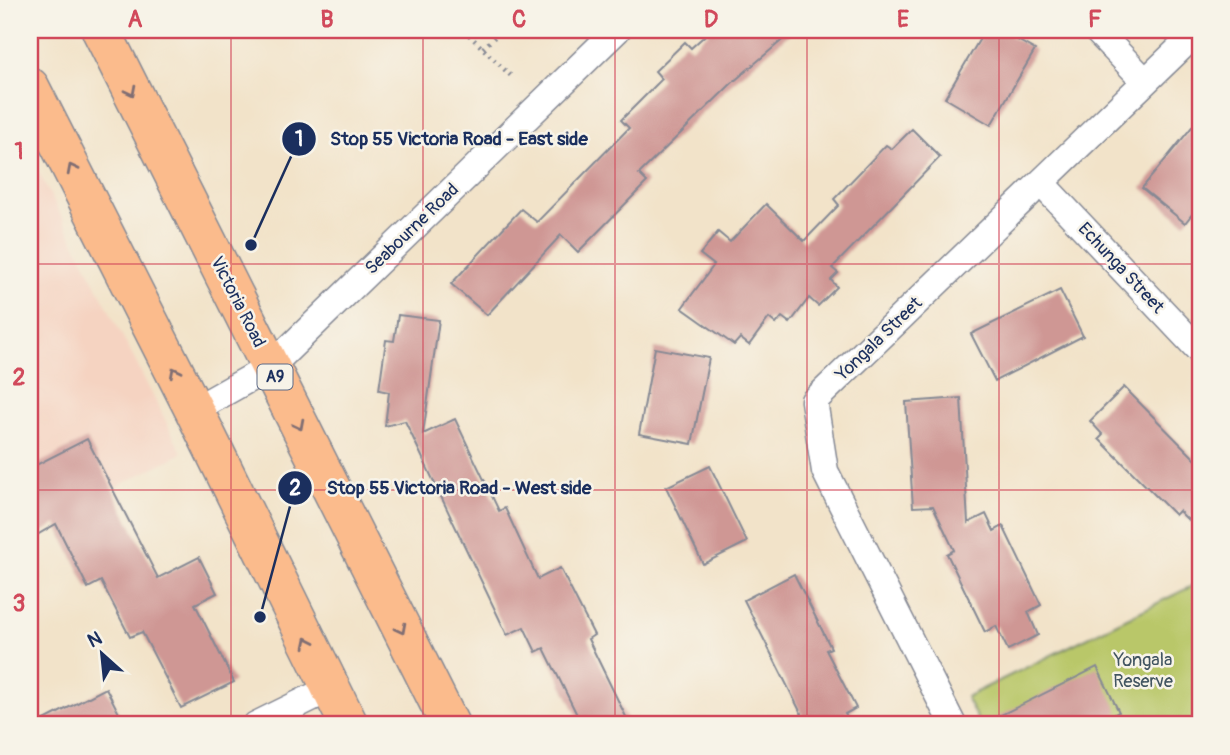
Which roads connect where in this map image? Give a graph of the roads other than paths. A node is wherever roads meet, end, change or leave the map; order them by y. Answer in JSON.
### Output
{"nodes":[{"id":1,"x":101,"y":30,"type":"edge"},
{"id":2,"x":617,"y":30,"type":"edge"},
{"id":3,"x":1097,"y":30,"type":"edge"},
{"id":4,"x":1199,"y":30,"type":"edge"},
{"id":5,"x":1145,"y":81,"type":"junction"},
{"id":6,"x":30,"y":87,"type":"edge"},
{"id":7,"x":1042,"y":184,"type":"junction"},
{"id":8,"x":1200,"y":351,"type":"edge"},
{"id":9,"x":270,"y":367,"type":"junction"},
{"id":10,"x":194,"y":410,"type":"junction"},
{"id":11,"x":331,"y":688,"type":"junction"},
{"id":12,"x":256,"y":725,"type":"edge"},
{"id":13,"x":349,"y":725,"type":"edge"},
{"id":14,"x":450,"y":725,"type":"edge"},
{"id":15,"x":953,"y":725,"type":"edge"}],
"edges":[{"from":1,"to":9,"type":"highway","name":"Victoria Road","number":"A9","one_way":true},
{"from":2,"to":9,"type":"street","name":"Seabourne Road"},
{"from":3,"to":5,"type":"street"},
{"from":4,"to":5,"type":"street","name":"Yongala Street"},
{"from":5,"to":7,"type":"street","name":"Yongala Street"},
{"from":10,"to":6,"type":"highway","one_way":true},
{"from":7,"to":8,"type":"street","name":"Echunga Street"},
{"from":7,"to":15,"type":"street","name":"Yongala Street"},
{"from":9,"to":10,"type":"street","name":"Seabourne Road"},
{"from":9,"to":14,"type":"highway","name":"Victoria Road","number":"A9","one_way":true},
{"from":11,"to":10,"type":"highway","one_way":true},
{"from":11,"to":12,"type":"street"},
{"from":11,"to":13,"type":"highway"}]}
